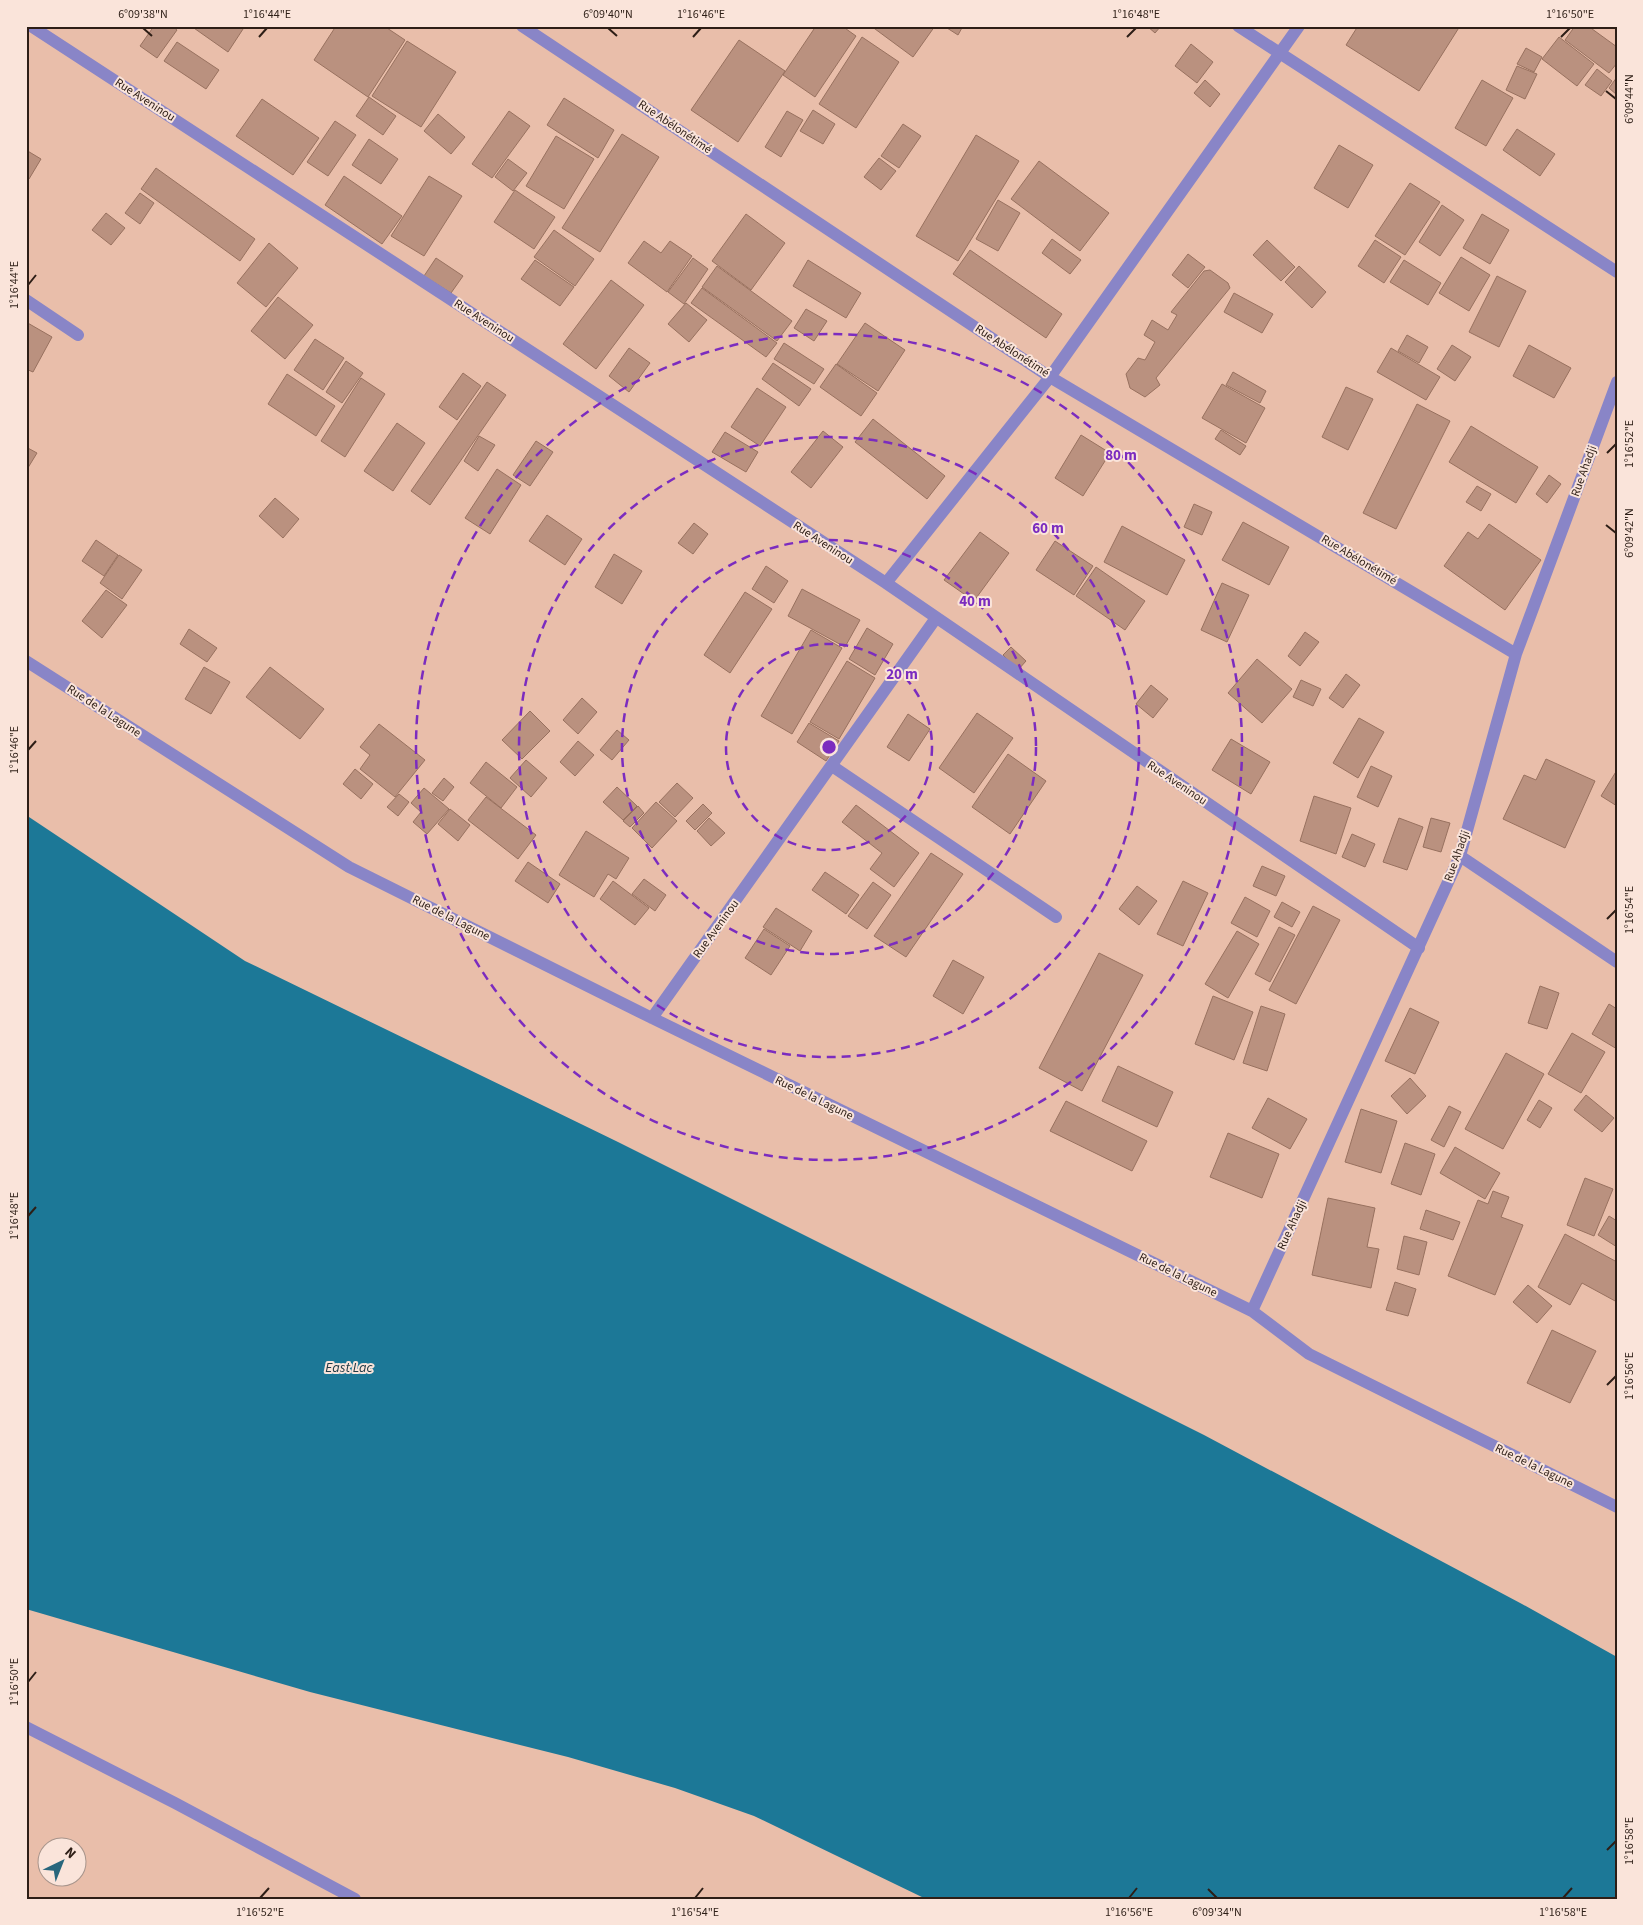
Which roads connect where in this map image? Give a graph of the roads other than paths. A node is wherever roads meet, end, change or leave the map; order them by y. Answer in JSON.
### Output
{"nodes":[{"id":1,"x":31,"y":26,"type":"edge"},
{"id":2,"x":522,"y":26,"type":"edge"},
{"id":3,"x":1238,"y":26,"type":"edge"},
{"id":4,"x":1299,"y":26,"type":"edge"},
{"id":5,"x":1278,"y":53,"type":"junction"},
{"id":6,"x":1617,"y":272,"type":"edge"},
{"id":7,"x":26,"y":300,"type":"edge"},
{"id":8,"x":78,"y":335,"type":"dead end"},
{"id":9,"x":1050,"y":377,"type":"junction"},
{"id":10,"x":1617,"y":382,"type":"edge"},
{"id":11,"x":886,"y":583,"type":"junction"},
{"id":12,"x":936,"y":618,"type":"junction"},
{"id":13,"x":1516,"y":654,"type":"junction"},
{"id":14,"x":26,"y":661,"type":"edge"},
{"id":15,"x":832,"y":766,"type":"junction"},
{"id":16,"x":1460,"y":856,"type":"junction"},
{"id":17,"x":1056,"y":916,"type":"dead end"},
{"id":18,"x":1419,"y":948,"type":"junction"},
{"id":19,"x":1617,"y":962,"type":"edge"},
{"id":20,"x":652,"y":1018,"type":"junction"},
{"id":21,"x":1252,"y":1311,"type":"junction"},
{"id":22,"x":1617,"y":1507,"type":"edge"},
{"id":23,"x":26,"y":1727,"type":"edge"},
{"id":24,"x":355,"y":1899,"type":"edge"}],
"edges":[{"from":1,"to":11,"type":"street","name":"Rue Aveninou"},
{"from":2,"to":9,"type":"street","name":"Rue Abélonétimé"},
{"from":3,"to":5,"type":"street"},
{"from":4,"to":5,"type":"street"},
{"from":5,"to":6,"type":"street"},
{"from":5,"to":9,"type":"street"},
{"from":7,"to":8,"type":"street"},
{"from":9,"to":11,"type":"street"},
{"from":9,"to":13,"type":"street","name":"Rue Abélonétimé"},
{"from":10,"to":13,"type":"street","name":"Rue Ahadji"},
{"from":11,"to":12,"type":"street","name":"Rue Aveninou"},
{"from":12,"to":15,"type":"street","name":"Rue Aveninou"},
{"from":12,"to":18,"type":"street","name":"Rue Aveninou"},
{"from":13,"to":16,"type":"street","name":"Rue Ahadji"},
{"from":14,"to":20,"type":"street","name":"Rue de la Lagune"},
{"from":15,"to":17,"type":"street"},
{"from":15,"to":20,"type":"street","name":"Rue Aveninou"},
{"from":16,"to":18,"type":"street","name":"Rue Ahadji"},
{"from":16,"to":19,"type":"street"},
{"from":18,"to":21,"type":"street","name":"Rue Ahadji"},
{"from":20,"to":21,"type":"street","name":"Rue de la Lagune"},
{"from":21,"to":22,"type":"street","name":"Rue de la Lagune"},
{"from":23,"to":24,"type":"street"}]}
